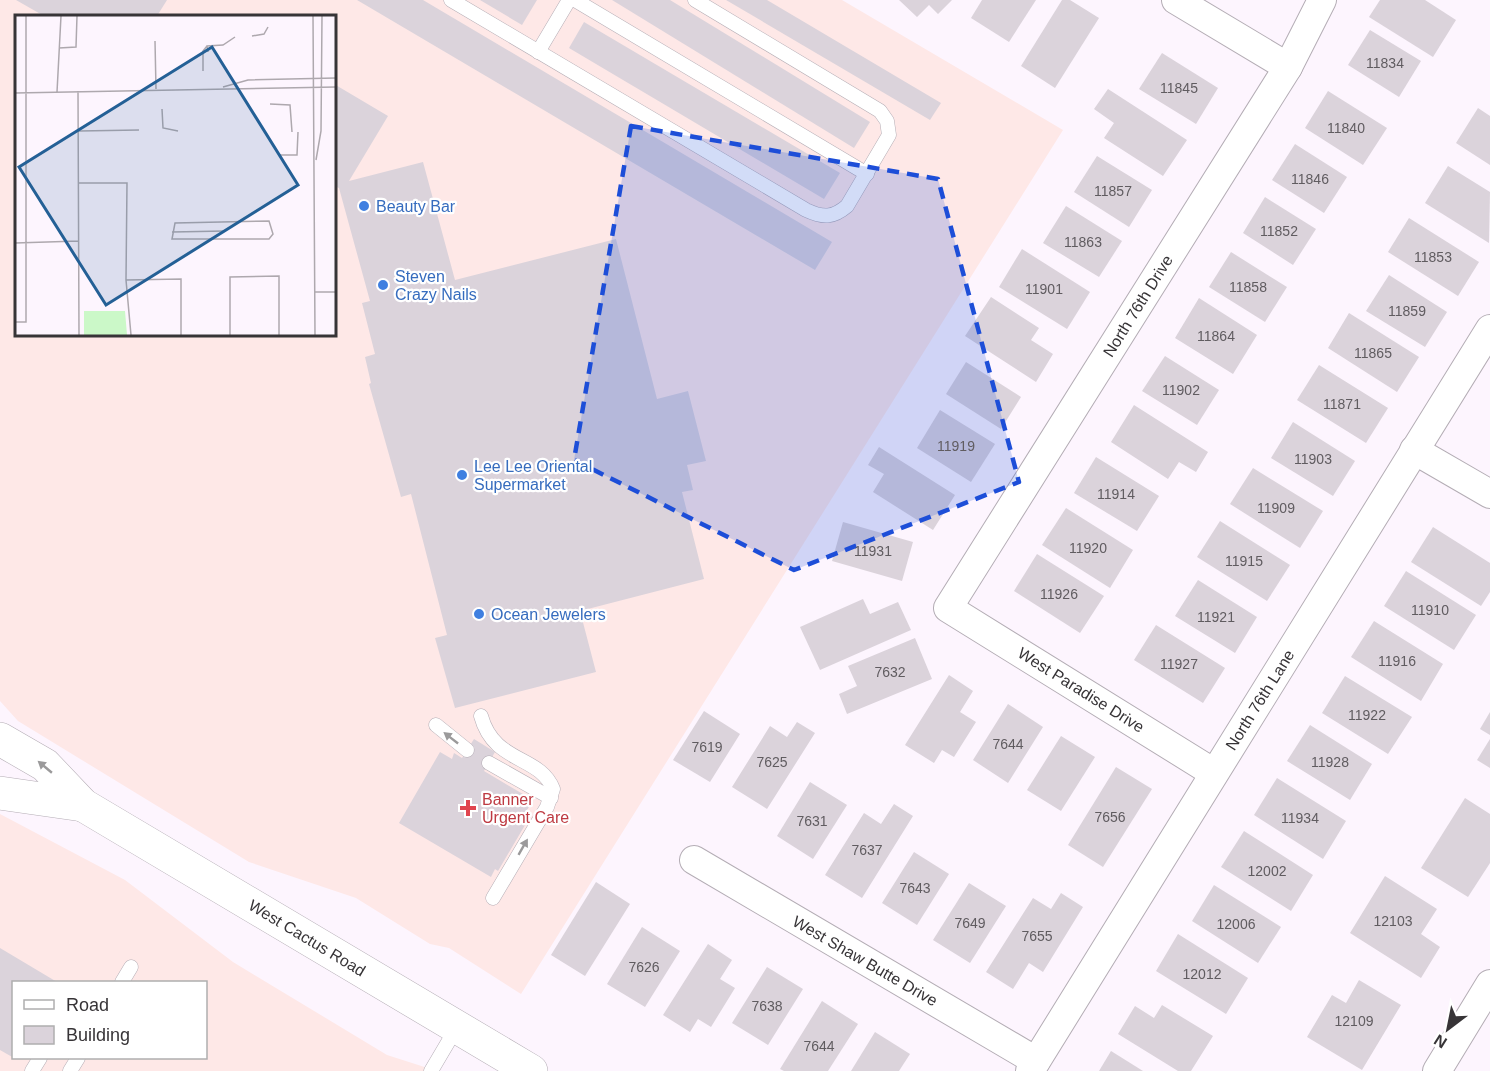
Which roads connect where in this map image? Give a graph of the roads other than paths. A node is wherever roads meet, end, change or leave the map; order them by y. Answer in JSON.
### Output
{"nodes":[{"id":1,"x":451,"y":0,"type":"edge"},
{"id":2,"x":569,"y":0,"type":"edge"},
{"id":3,"x":576,"y":0,"type":"edge"},
{"id":4,"x":695,"y":0,"type":"edge"},
{"id":5,"x":1176,"y":0,"type":"edge"},
{"id":6,"x":1322,"y":0,"type":"edge"},
{"id":7,"x":538,"y":52,"type":"junction"},
{"id":8,"x":1288,"y":67,"type":"junction"},
{"id":9,"x":867,"y":174,"type":"junction"},
{"id":10,"x":1490,"y":328,"type":"edge"},
{"id":11,"x":1414,"y":450,"type":"junction"},
{"id":12,"x":1490,"y":494,"type":"edge"},
{"id":13,"x":948,"y":608,"type":"joint"},
{"id":14,"x":480,"y":716,"type":"dead end"},
{"id":15,"x":436,"y":725,"type":"dead end"},
{"id":16,"x":0,"y":739,"type":"edge"},
{"id":17,"x":467,"y":750,"type":"dead end"},
{"id":18,"x":489,"y":763,"type":"dead end"},
{"id":19,"x":1214,"y":773,"type":"junction"},
{"id":20,"x":0,"y":793,"type":"edge"},
{"id":21,"x":551,"y":798,"type":"junction"},
{"id":22,"x":83,"y":805,"type":"junction"},
{"id":23,"x":694,"y":860,"type":"dead end"},
{"id":24,"x":493,"y":898,"type":"dead end"},
{"id":25,"x":131,"y":967,"type":"dead end"},
{"id":26,"x":123,"y":981,"type":"edge"},
{"id":27,"x":1490,"y":984,"type":"edge"},
{"id":28,"x":458,"y":1027,"type":"junction"},
{"id":29,"x":1033,"y":1066,"type":"edge"},
{"id":30,"x":431,"y":1071,"type":"edge"},
{"id":31,"x":531,"y":1071,"type":"edge"},
{"id":32,"x":1437,"y":1071,"type":"edge"}],
"edges":[{"from":1,"to":7,"type":"lane"},
{"from":2,"to":7,"type":"lane"},
{"from":3,"to":9,"type":"lane"},
{"from":4,"to":9,"type":"lane"},
{"from":5,"to":8,"type":"street"},
{"from":6,"to":8,"type":"street","name":"North 76th Drive"},
{"from":7,"to":9,"type":"lane"},
{"from":8,"to":13,"type":"street","name":"North 76th Drive"},
{"from":10,"to":11,"type":"street","name":"North 76th Lane"},
{"from":11,"to":12,"type":"street"},
{"from":11,"to":19,"type":"street","name":"North 76th Lane"},
{"from":13,"to":19,"type":"street","name":"West Paradise Drive"},
{"from":14,"to":21,"type":"lane"},
{"from":17,"to":15,"type":"lane","one_way":true},
{"from":22,"to":16,"type":"main road","name":"West Cactus Road","one_way":true},
{"from":18,"to":21,"type":"lane"},
{"from":19,"to":29,"type":"street","name":"North 76th Lane"},
{"from":20,"to":22,"type":"main road","name":"West Cactus Road"},
{"from":24,"to":21,"type":"lane","one_way":true},
{"from":22,"to":28,"type":"main road","name":"West Cactus Road"},
{"from":23,"to":29,"type":"street","name":"West Shaw Butte Drive"},
{"from":25,"to":26,"type":"lane"},
{"from":27,"to":32,"type":"street"},
{"from":28,"to":30,"type":"lane"},
{"from":28,"to":31,"type":"main road","name":"West Cactus Road"}]}
